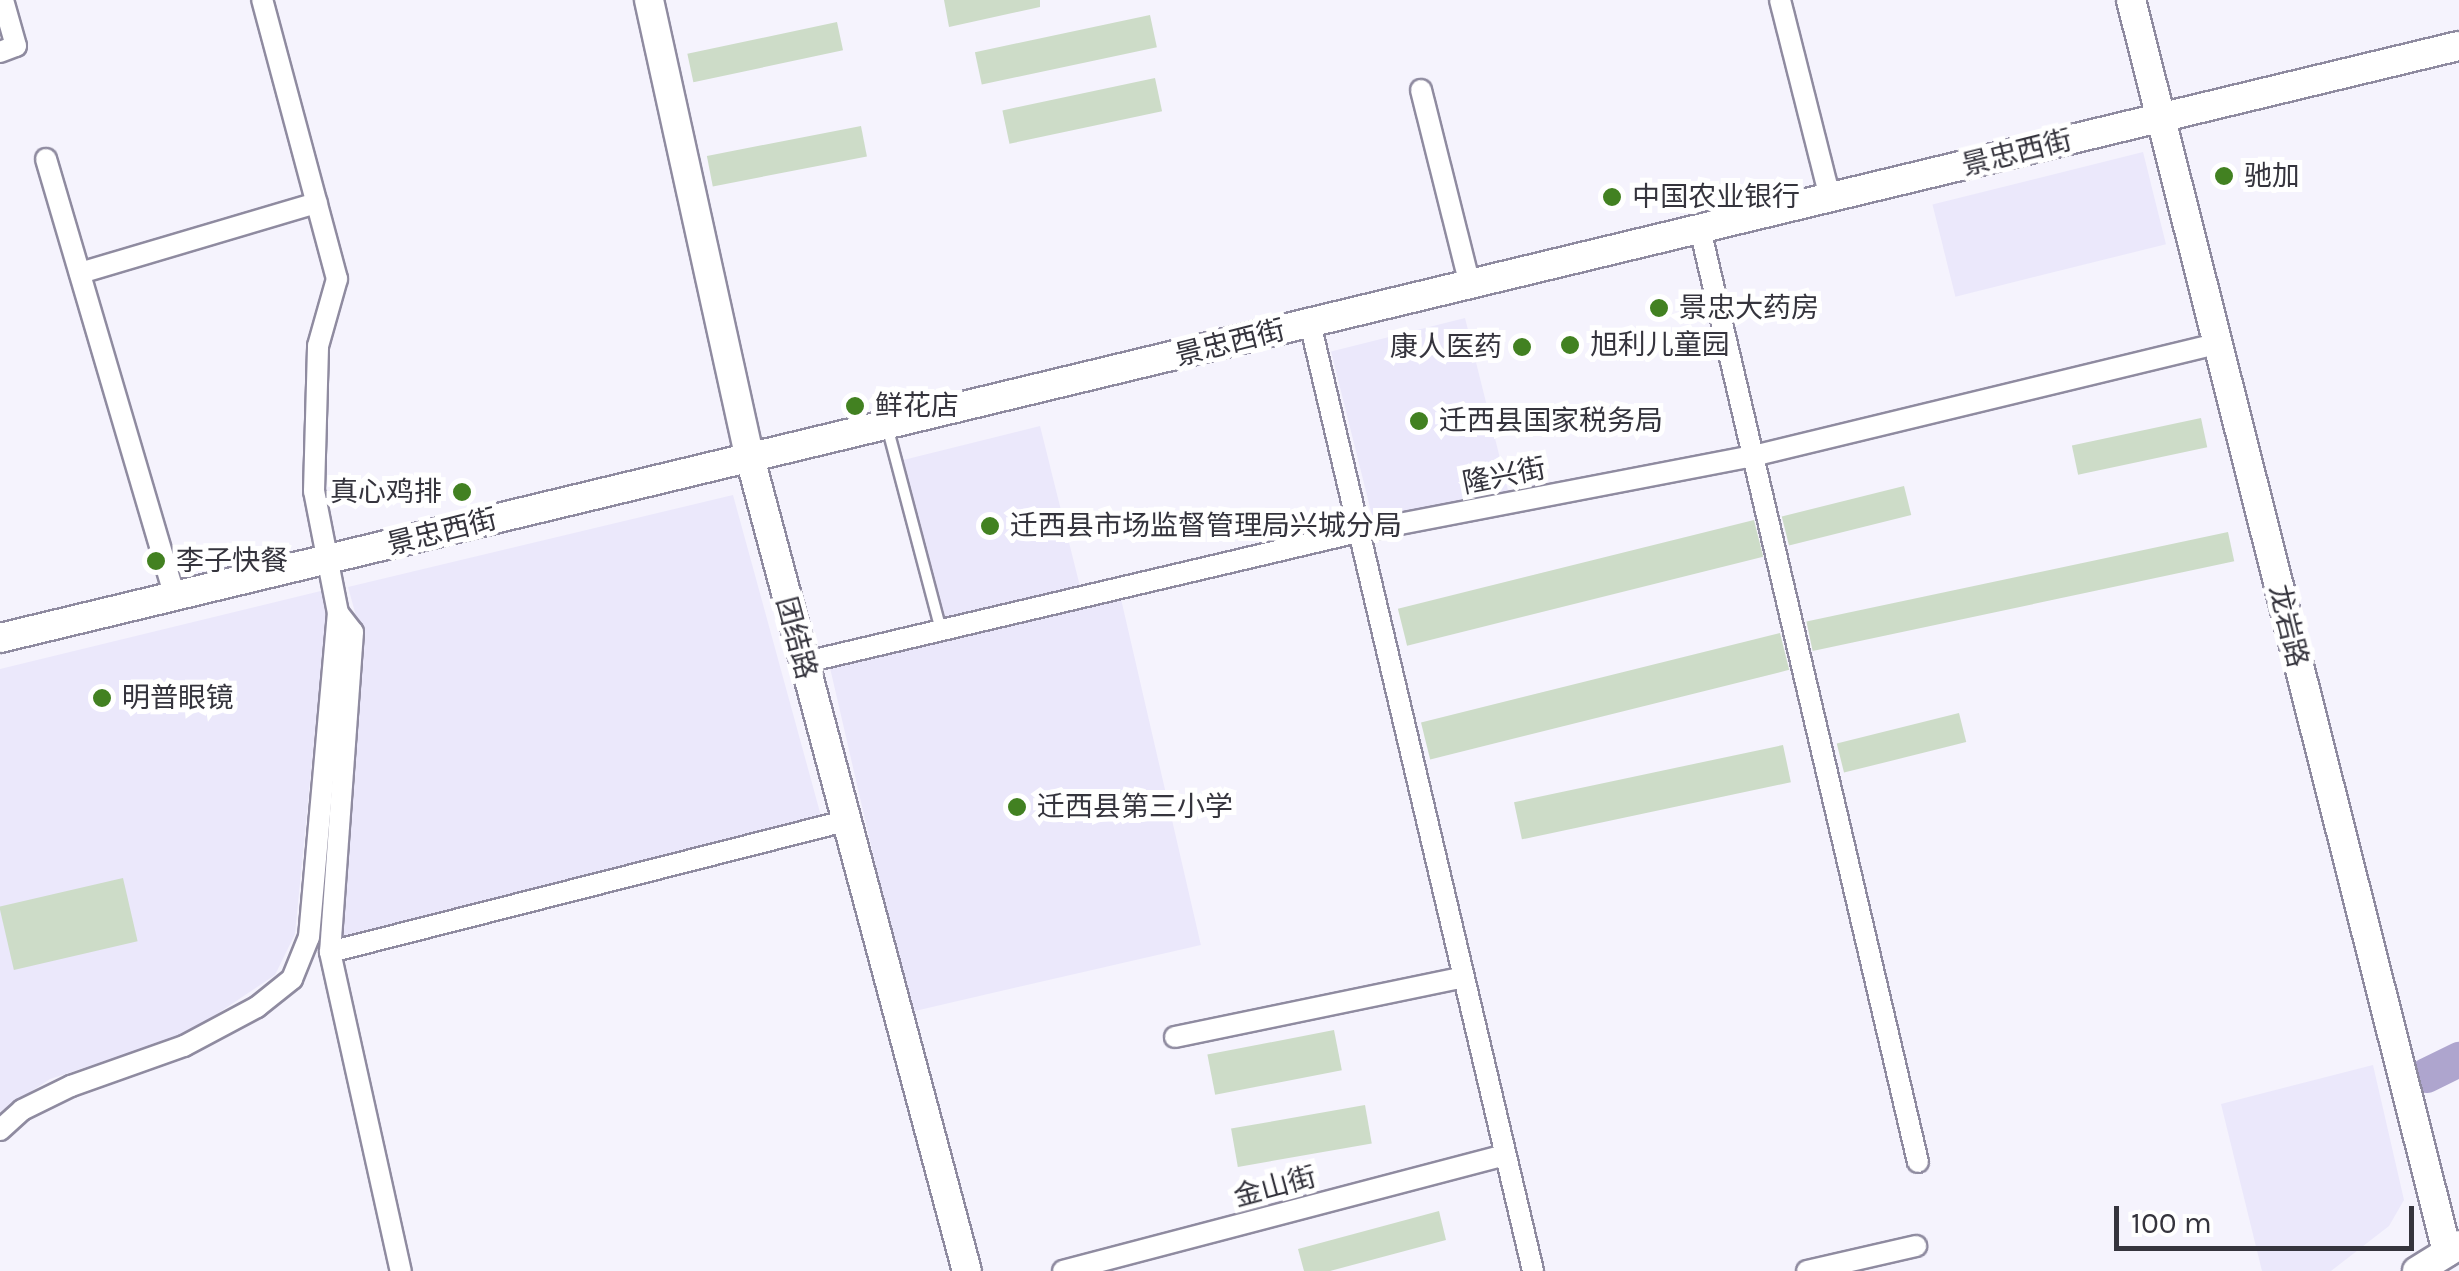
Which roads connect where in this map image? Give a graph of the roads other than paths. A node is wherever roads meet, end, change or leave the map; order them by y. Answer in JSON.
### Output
{"nodes":[{"id":1,"x":2,"y":0,"type":"edge"},
{"id":2,"x":262,"y":0,"type":"edge"},
{"id":3,"x":649,"y":0,"type":"edge"},
{"id":4,"x":1780,"y":0,"type":"edge"},
{"id":5,"x":2132,"y":0,"type":"edge"},
{"id":6,"x":2459,"y":46,"type":"edge"},
{"id":7,"x":0,"y":52,"type":"edge"},
{"id":8,"x":1422,"y":90,"type":"dead end"},
{"id":9,"x":2160,"y":118,"type":"junction"},
{"id":10,"x":46,"y":159,"type":"dead end"},
{"id":11,"x":1830,"y":198,"type":"junction"},
{"id":12,"x":316,"y":203,"type":"junction"},
{"id":13,"x":1700,"y":230,"type":"junction"},
{"id":14,"x":80,"y":273,"type":"junction"},
{"id":15,"x":1470,"y":285,"type":"junction"},
{"id":16,"x":1310,"y":323,"type":"junction"},
{"id":17,"x":2216,"y":344,"type":"junction"},
{"id":18,"x":886,"y":426,"type":"junction"},
{"id":19,"x":1753,"y":456,"type":"junction"},
{"id":20,"x":750,"y":458,"type":"junction"},
{"id":21,"x":1358,"y":532,"type":"junction"},
{"id":22,"x":328,"y":560,"type":"junction"},
{"id":23,"x":176,"y":596,"type":"junction"},
{"id":24,"x":338,"y":614,"type":"junction"},
{"id":25,"x":941,"y":630,"type":"junction"},
{"id":26,"x":0,"y":638,"type":"edge"},
{"id":27,"x":802,"y":663,"type":"junction"},
{"id":28,"x":850,"y":820,"type":"junction"},
{"id":29,"x":330,"y":952,"type":"junction"},
{"id":30,"x":1461,"y":978,"type":"junction"},
{"id":31,"x":1175,"y":1036,"type":"dead end"},
{"id":32,"x":0,"y":1130,"type":"edge"},
{"id":33,"x":1502,"y":1156,"type":"junction"},
{"id":34,"x":1918,"y":1162,"type":"dead end"},
{"id":35,"x":1916,"y":1246,"type":"dead end"},
{"id":36,"x":2453,"y":1249,"type":"edge"},
{"id":37,"x":402,"y":1271,"type":"edge"},
{"id":38,"x":967,"y":1271,"type":"edge"},
{"id":39,"x":1063,"y":1271,"type":"edge"},
{"id":40,"x":1532,"y":1271,"type":"edge"},
{"id":41,"x":1808,"y":1271,"type":"edge"},
{"id":42,"x":2417,"y":1271,"type":"edge"}],
"edges":[{"from":1,"to":7,"type":"street"},
{"from":2,"to":12,"type":"street"},
{"from":3,"to":20,"type":"street","name":"团结路"},
{"from":4,"to":11,"type":"street"},
{"from":5,"to":9,"type":"street","name":"龙岩路"},
{"from":6,"to":9,"type":"street","name":"景忠西街"},
{"from":8,"to":15,"type":"street"},
{"from":9,"to":11,"type":"street","name":"景忠西街"},
{"from":9,"to":17,"type":"street","name":"龙岩路"},
{"from":10,"to":14,"type":"street"},
{"from":11,"to":13,"type":"street","name":"景忠西街"},
{"from":12,"to":14,"type":"street"},
{"from":12,"to":22,"type":"street"},
{"from":13,"to":15,"type":"street","name":"景忠西街"},
{"from":13,"to":19,"type":"street"},
{"from":14,"to":23,"type":"street"},
{"from":15,"to":16,"type":"street","name":"景忠西街"},
{"from":16,"to":18,"type":"street","name":"景忠西街"},
{"from":16,"to":21,"type":"street"},
{"from":17,"to":19,"type":"street","name":"隆兴街"},
{"from":17,"to":36,"type":"street","name":"龙岩路"},
{"from":18,"to":20,"type":"street","name":"景忠西街"},
{"from":18,"to":25,"type":"lane"},
{"from":19,"to":21,"type":"street","name":"隆兴街"},
{"from":19,"to":34,"type":"street"},
{"from":20,"to":22,"type":"street","name":"景忠西街"},
{"from":20,"to":27,"type":"street","name":"团结路"},
{"from":21,"to":25,"type":"street","name":"隆兴街"},
{"from":21,"to":30,"type":"street"},
{"from":22,"to":23,"type":"street","name":"景忠西街"},
{"from":22,"to":24,"type":"street"},
{"from":23,"to":26,"type":"street","name":"景忠西街"},
{"from":24,"to":29,"type":"street"},
{"from":24,"to":32,"type":"street"},
{"from":25,"to":27,"type":"street","name":"隆兴街"},
{"from":27,"to":28,"type":"street","name":"团结路"},
{"from":28,"to":29,"type":"street"},
{"from":28,"to":38,"type":"street","name":"团结路"},
{"from":29,"to":37,"type":"street"},
{"from":30,"to":31,"type":"street"},
{"from":30,"to":33,"type":"street"},
{"from":33,"to":39,"type":"street","name":"金山街"},
{"from":33,"to":40,"type":"street"},
{"from":35,"to":41,"type":"street"},
{"from":36,"to":42,"type":"street"}]}
